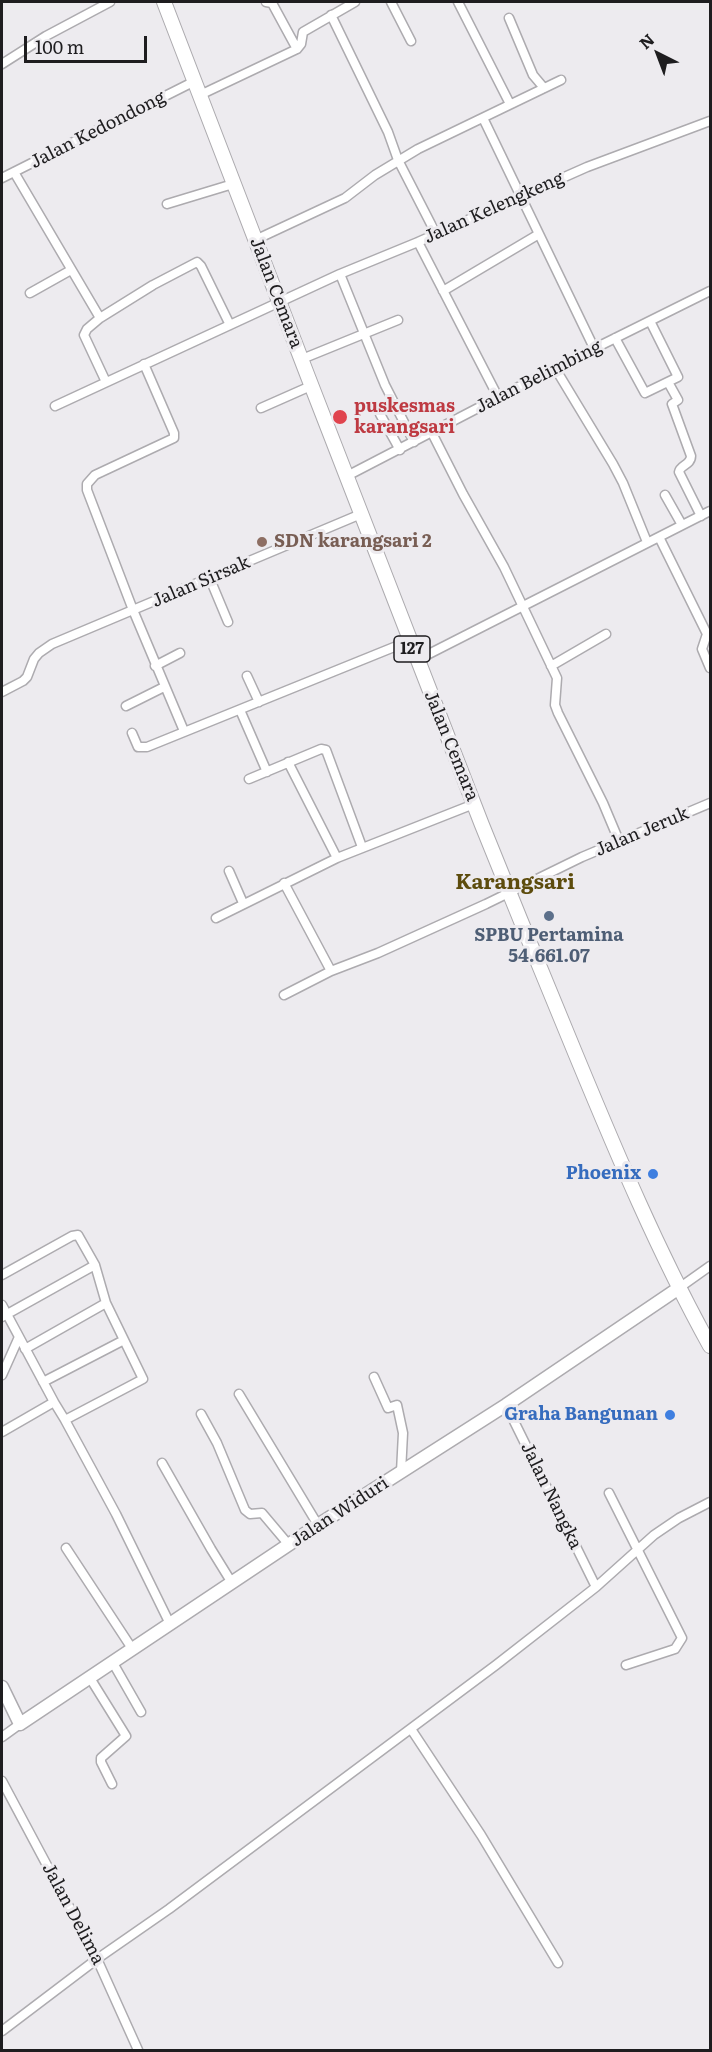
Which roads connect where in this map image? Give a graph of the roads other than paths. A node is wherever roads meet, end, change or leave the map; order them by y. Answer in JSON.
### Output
{"nodes":[{"id":1,"x":110,"y":2,"type":"edge"},
{"id":2,"x":164,"y":2,"type":"edge"},
{"id":3,"x":266,"y":2,"type":"edge"},
{"id":4,"x":354,"y":2,"type":"edge"},
{"id":5,"x":391,"y":2,"type":"edge"},
{"id":6,"x":458,"y":2,"type":"edge"},
{"id":7,"x":331,"y":15,"type":"junction"},
{"id":8,"x":509,"y":18,"type":"dead end"},
{"id":9,"x":411,"y":41,"type":"dead end"},
{"id":10,"x":297,"y":49,"type":"junction"},
{"id":11,"x":3,"y":61,"type":"edge"},
{"id":12,"x":195,"y":81,"type":"junction"},
{"id":13,"x":561,"y":81,"type":"dead end"},
{"id":14,"x":544,"y":88,"type":"junction"},
{"id":15,"x":200,"y":95,"type":"junction"},
{"id":16,"x":510,"y":104,"type":"junction"},
{"id":17,"x":483,"y":118,"type":"junction"},
{"id":18,"x":711,"y":121,"type":"edge"},
{"id":19,"x":398,"y":160,"type":"junction"},
{"id":20,"x":14,"y":172,"type":"junction"},
{"id":21,"x":2,"y":178,"type":"edge"},
{"id":22,"x":233,"y":184,"type":"junction"},
{"id":23,"x":522,"y":197,"type":"junction"},
{"id":24,"x":167,"y":204,"type":"dead end"},
{"id":25,"x":436,"y":234,"type":"junction"},
{"id":26,"x":539,"y":234,"type":"junction"},
{"id":27,"x":255,"y":240,"type":"junction"},
{"id":28,"x":418,"y":242,"type":"junction"},
{"id":29,"x":71,"y":270,"type":"junction"},
{"id":30,"x":339,"y":274,"type":"junction"},
{"id":31,"x":443,"y":291,"type":"junction"},
{"id":32,"x":711,"y":291,"type":"edge"},
{"id":33,"x":30,"y":293,"type":"dead end"},
{"id":34,"x":279,"y":301,"type":"junction"},
{"id":35,"x":99,"y":318,"type":"junction"},
{"id":36,"x":398,"y":320,"type":"dead end"},
{"id":37,"x":650,"y":321,"type":"junction"},
{"id":38,"x":230,"y":325,"type":"junction"},
{"id":39,"x":363,"y":335,"type":"junction"},
{"id":40,"x":615,"y":338,"type":"junction"},
{"id":41,"x":594,"y":348,"type":"junction"},
{"id":42,"x":302,"y":359,"type":"junction"},
{"id":43,"x":144,"y":364,"type":"junction"},
{"id":44,"x":555,"y":368,"type":"junction"},
{"id":45,"x":106,"y":382,"type":"junction"},
{"id":46,"x":668,"y":382,"type":"junction"},
{"id":47,"x":313,"y":385,"type":"junction"},
{"id":48,"x":498,"y":397,"type":"junction"},
{"id":49,"x":54,"y":406,"type":"dead end"},
{"id":50,"x":261,"y":408,"type":"dead end"},
{"id":51,"x":380,"y":414,"type":"dead end"},
{"id":52,"x":432,"y":433,"type":"junction"},
{"id":53,"x":414,"y":442,"type":"junction"},
{"id":54,"x":400,"y":450,"type":"junction"},
{"id":55,"x":347,"y":476,"type":"junction"},
{"id":56,"x":665,"y":495,"type":"dead end"},
{"id":57,"x":361,"y":514,"type":"junction"},
{"id":58,"x":706,"y":514,"type":"edge"},
{"id":59,"x":682,"y":525,"type":"junction"},
{"id":60,"x":659,"y":537,"type":"junction"},
{"id":61,"x":647,"y":543,"type":"junction"},
{"id":62,"x":210,"y":579,"type":"junction"},
{"id":63,"x":522,"y":606,"type":"junction"},
{"id":64,"x":133,"y":610,"type":"junction"},
{"id":65,"x":228,"y":622,"type":"dead end"},
{"id":66,"x":606,"y":634,"type":"dead end"},
{"id":67,"x":409,"y":641,"type":"junction"},
{"id":68,"x":180,"y":653,"type":"dead end"},
{"id":69,"x":417,"y":660,"type":"junction"},
{"id":70,"x":155,"y":666,"type":"junction"},
{"id":71,"x":551,"y":666,"type":"junction"},
{"id":72,"x":711,"y":668,"type":"edge"},
{"id":73,"x":247,"y":676,"type":"dead end"},
{"id":74,"x":164,"y":687,"type":"junction"},
{"id":75,"x":2,"y":692,"type":"edge"},
{"id":76,"x":259,"y":702,"type":"junction"},
{"id":77,"x":126,"y":706,"type":"dead end"},
{"id":78,"x":240,"y":710,"type":"junction"},
{"id":79,"x":184,"y":731,"type":"junction"},
{"id":80,"x":132,"y":733,"type":"dead end"},
{"id":81,"x":288,"y":762,"type":"junction"},
{"id":82,"x":267,"y":772,"type":"junction"},
{"id":83,"x":249,"y":779,"type":"dead end"},
{"id":84,"x":711,"y":803,"type":"edge"},
{"id":85,"x":474,"y":804,"type":"junction"},
{"id":86,"x":619,"y":841,"type":"junction"},
{"id":87,"x":362,"y":847,"type":"junction"},
{"id":88,"x":337,"y":858,"type":"junction"},
{"id":89,"x":229,"y":871,"type":"dead end"},
{"id":90,"x":284,"y":883,"type":"junction"},
{"id":91,"x":509,"y":892,"type":"junction"},
{"id":92,"x":243,"y":903,"type":"junction"},
{"id":93,"x":216,"y":918,"type":"dead end"},
{"id":94,"x":331,"y":971,"type":"junction"},
{"id":95,"x":284,"y":995,"type":"dead end"},
{"id":96,"x":95,"y":1265,"type":"junction"},
{"id":97,"x":711,"y":1266,"type":"edge"},
{"id":98,"x":2,"y":1275,"type":"edge"},
{"id":99,"x":680,"y":1288,"type":"junction"},
{"id":100,"x":106,"y":1303,"type":"junction"},
{"id":101,"x":2,"y":1305,"type":"edge"},
{"id":102,"x":4,"y":1316,"type":"edge"},
{"id":103,"x":19,"y":1337,"type":"junction"},
{"id":104,"x":708,"y":1337,"type":"edge"},
{"id":105,"x":124,"y":1340,"type":"junction"},
{"id":106,"x":25,"y":1349,"type":"junction"},
{"id":107,"x":2,"y":1375,"type":"edge"},
{"id":108,"x":374,"y":1377,"type":"dead end"},
{"id":109,"x":43,"y":1382,"type":"junction"},
{"id":110,"x":239,"y":1394,"type":"dead end"},
{"id":111,"x":54,"y":1402,"type":"junction"},
{"id":112,"x":506,"y":1405,"type":"junction"},
{"id":113,"x":201,"y":1414,"type":"dead end"},
{"id":114,"x":65,"y":1420,"type":"junction"},
{"id":115,"x":2,"y":1432,"type":"edge"},
{"id":116,"x":162,"y":1463,"type":"dead end"},
{"id":117,"x":401,"y":1472,"type":"junction"},
{"id":118,"x":609,"y":1493,"type":"dead end"},
{"id":119,"x":711,"y":1502,"type":"edge"},
{"id":120,"x":318,"y":1525,"type":"junction"},
{"id":121,"x":289,"y":1545,"type":"junction"},
{"id":122,"x":66,"y":1548,"type":"dead end"},
{"id":123,"x":636,"y":1550,"type":"junction"},
{"id":124,"x":232,"y":1583,"type":"junction"},
{"id":125,"x":596,"y":1587,"type":"junction"},
{"id":126,"x":170,"y":1624,"type":"junction"},
{"id":127,"x":133,"y":1650,"type":"junction"},
{"id":128,"x":113,"y":1663,"type":"junction"},
{"id":129,"x":627,"y":1665,"type":"dead end"},
{"id":130,"x":90,"y":1678,"type":"junction"},
{"id":131,"x":2,"y":1687,"type":"edge"},
{"id":132,"x":141,"y":1712,"type":"dead end"},
{"id":133,"x":21,"y":1724,"type":"junction"},
{"id":134,"x":411,"y":1729,"type":"junction"},
{"id":135,"x":2,"y":1737,"type":"edge"},
{"id":136,"x":2,"y":1781,"type":"edge"},
{"id":137,"x":112,"y":1784,"type":"dead end"},
{"id":138,"x":98,"y":1959,"type":"junction"},
{"id":139,"x":558,"y":1963,"type":"dead end"},
{"id":140,"x":2,"y":2031,"type":"edge"},
{"id":141,"x":138,"y":2050,"type":"edge"}],
"edges":[{"from":1,"to":11,"type":"street"},
{"from":2,"to":12,"type":"main road","name":"Jalan Cemara","number":"127"},
{"from":3,"to":10,"type":"street"},
{"from":4,"to":7,"type":"street"},
{"from":5,"to":9,"type":"street"},
{"from":6,"to":16,"type":"street"},
{"from":7,"to":10,"type":"street"},
{"from":7,"to":19,"type":"street"},
{"from":8,"to":14,"type":"street"},
{"from":10,"to":15,"type":"street"},
{"from":12,"to":15,"type":"main road","name":"Jalan Cemara","number":"127"},
{"from":12,"to":20,"type":"street","name":"Jalan Kedondong"},
{"from":13,"to":14,"type":"street"},
{"from":14,"to":16,"type":"street"},
{"from":15,"to":22,"type":"main road","name":"Jalan Cemara","number":"127"},
{"from":16,"to":17,"type":"street"},
{"from":17,"to":19,"type":"street"},
{"from":17,"to":23,"type":"street"},
{"from":18,"to":23,"type":"street","name":"Jalan Kelengkeng"},
{"from":19,"to":25,"type":"street"},
{"from":19,"to":27,"type":"street"},
{"from":20,"to":21,"type":"street","name":"Jalan Kedondong"},
{"from":20,"to":29,"type":"street"},
{"from":22,"to":24,"type":"street"},
{"from":22,"to":27,"type":"main road","name":"Jalan Cemara","number":"127"},
{"from":23,"to":25,"type":"street","name":"Jalan Kelengkeng"},
{"from":23,"to":26,"type":"street"},
{"from":25,"to":28,"type":"street","name":"Jalan Kelengkeng"},
{"from":26,"to":31,"type":"street"},
{"from":26,"to":41,"type":"street"},
{"from":27,"to":34,"type":"main road","name":"Jalan Cemara","number":"127"},
{"from":28,"to":30,"type":"street","name":"Jalan Kelengkeng"},
{"from":28,"to":31,"type":"street"},
{"from":29,"to":33,"type":"street"},
{"from":29,"to":35,"type":"street"},
{"from":30,"to":34,"type":"street","name":"Jalan Kelengkeng"},
{"from":30,"to":39,"type":"street"},
{"from":31,"to":48,"type":"street"},
{"from":32,"to":37,"type":"street","name":"Jalan Belimbing"},
{"from":34,"to":38,"type":"street","name":"Jalan Kelengkeng"},
{"from":34,"to":42,"type":"main road","name":"Jalan Cemara","number":"127"},
{"from":35,"to":38,"type":"street"},
{"from":35,"to":45,"type":"street"},
{"from":36,"to":39,"type":"street"},
{"from":37,"to":40,"type":"street","name":"Jalan Belimbing"},
{"from":37,"to":46,"type":"street"},
{"from":38,"to":43,"type":"street","name":"Jalan Kelengkeng"},
{"from":39,"to":42,"type":"street"},
{"from":39,"to":53,"type":"street"},
{"from":40,"to":41,"type":"street","name":"Jalan Belimbing"},
{"from":40,"to":46,"type":"street"},
{"from":41,"to":44,"type":"street","name":"Jalan Belimbing"},
{"from":42,"to":47,"type":"main road","name":"Jalan Cemara","number":"127"},
{"from":43,"to":45,"type":"street","name":"Jalan Kelengkeng"},
{"from":43,"to":64,"type":"street"},
{"from":44,"to":48,"type":"street","name":"Jalan Belimbing"},
{"from":44,"to":61,"type":"street"},
{"from":45,"to":49,"type":"street","name":"Jalan Kelengkeng"},
{"from":46,"to":58,"type":"street"},
{"from":47,"to":50,"type":"street"},
{"from":47,"to":55,"type":"main road","name":"Jalan Cemara","number":"127"},
{"from":48,"to":52,"type":"street","name":"Jalan Belimbing"},
{"from":51,"to":54,"type":"street"},
{"from":52,"to":53,"type":"street","name":"Jalan Belimbing"},
{"from":52,"to":63,"type":"street"},
{"from":53,"to":54,"type":"street","name":"Jalan Belimbing"},
{"from":54,"to":55,"type":"street","name":"Jalan Belimbing"},
{"from":55,"to":57,"type":"main road","name":"Jalan Cemara","number":"127"},
{"from":56,"to":59,"type":"street"},
{"from":57,"to":62,"type":"street","name":"Jalan Sirsak"},
{"from":57,"to":67,"type":"main road","name":"Jalan Cemara","number":"127"},
{"from":58,"to":59,"type":"street"},
{"from":59,"to":60,"type":"street"},
{"from":60,"to":61,"type":"street"},
{"from":60,"to":72,"type":"street"},
{"from":61,"to":63,"type":"street"},
{"from":62,"to":64,"type":"street","name":"Jalan Sirsak"},
{"from":62,"to":65,"type":"street"},
{"from":63,"to":69,"type":"street"},
{"from":63,"to":71,"type":"street"},
{"from":64,"to":70,"type":"street"},
{"from":64,"to":75,"type":"street","name":"Jalan Sirsak"},
{"from":66,"to":71,"type":"street"},
{"from":67,"to":69,"type":"main road","name":"Jalan Cemara","number":"127"},
{"from":67,"to":76,"type":"street"},
{"from":68,"to":70,"type":"street"},
{"from":69,"to":85,"type":"main road","name":"Jalan Cemara","number":"127"},
{"from":70,"to":74,"type":"street"},
{"from":71,"to":86,"type":"street"},
{"from":73,"to":76,"type":"street"},
{"from":74,"to":77,"type":"street"},
{"from":74,"to":79,"type":"street"},
{"from":76,"to":78,"type":"street"},
{"from":78,"to":79,"type":"street"},
{"from":78,"to":82,"type":"street"},
{"from":79,"to":80,"type":"street"},
{"from":81,"to":82,"type":"street"},
{"from":81,"to":87,"type":"street"},
{"from":81,"to":88,"type":"street"},
{"from":82,"to":83,"type":"street"},
{"from":84,"to":86,"type":"street","name":"Jalan Jeruk"},
{"from":85,"to":87,"type":"street"},
{"from":85,"to":91,"type":"main road","name":"Jalan Cemara","number":"127"},
{"from":86,"to":91,"type":"street","name":"Jalan Jeruk"},
{"from":87,"to":88,"type":"street"},
{"from":88,"to":90,"type":"street"},
{"from":89,"to":92,"type":"street"},
{"from":90,"to":92,"type":"street"},
{"from":90,"to":94,"type":"street"},
{"from":91,"to":94,"type":"street","name":"Jalan Jeruk"},
{"from":91,"to":99,"type":"main road","name":"Jalan Cemara","number":"127"},
{"from":92,"to":93,"type":"street"},
{"from":94,"to":95,"type":"street","name":"Jalan Jeruk"},
{"from":96,"to":98,"type":"street"},
{"from":96,"to":100,"type":"street"},
{"from":96,"to":102,"type":"street"},
{"from":97,"to":99,"type":"street"},
{"from":99,"to":104,"type":"main road","name":"Jalan Cemara","number":"127"},
{"from":99,"to":112,"type":"main road","name":"Jalan Widuri"},
{"from":100,"to":105,"type":"street"},
{"from":100,"to":106,"type":"street"},
{"from":101,"to":102,"type":"street"},
{"from":102,"to":103,"type":"street"},
{"from":103,"to":106,"type":"street"},
{"from":103,"to":107,"type":"street"},
{"from":105,"to":109,"type":"street"},
{"from":105,"to":114,"type":"street"},
{"from":106,"to":109,"type":"street"},
{"from":108,"to":117,"type":"street"},
{"from":109,"to":111,"type":"street"},
{"from":110,"to":120,"type":"street"},
{"from":111,"to":114,"type":"street"},
{"from":111,"to":115,"type":"street"},
{"from":112,"to":117,"type":"main road","name":"Jalan Widuri"},
{"from":112,"to":125,"type":"street","name":"Jalan Nangka"},
{"from":113,"to":121,"type":"street"},
{"from":114,"to":126,"type":"street"},
{"from":116,"to":124,"type":"street"},
{"from":117,"to":120,"type":"main road","name":"Jalan Widuri"},
{"from":118,"to":123,"type":"street"},
{"from":119,"to":123,"type":"street"},
{"from":120,"to":121,"type":"main road","name":"Jalan Widuri"},
{"from":121,"to":124,"type":"main road","name":"Jalan Widuri"},
{"from":122,"to":127,"type":"street"},
{"from":123,"to":125,"type":"street"},
{"from":123,"to":129,"type":"street"},
{"from":124,"to":126,"type":"main road","name":"Jalan Widuri"},
{"from":125,"to":134,"type":"street"},
{"from":126,"to":127,"type":"main road","name":"Jalan Widuri"},
{"from":127,"to":128,"type":"main road","name":"Jalan Widuri"},
{"from":128,"to":130,"type":"main road","name":"Jalan Widuri"},
{"from":128,"to":132,"type":"street"},
{"from":130,"to":133,"type":"main road","name":"Jalan Widuri"},
{"from":130,"to":137,"type":"street"},
{"from":131,"to":133,"type":"main road"},
{"from":133,"to":135,"type":"street","name":"Jalan Widuri"},
{"from":134,"to":138,"type":"street"},
{"from":134,"to":139,"type":"street"},
{"from":136,"to":138,"type":"street","name":"Jalan Delima"},
{"from":138,"to":140,"type":"street"},
{"from":138,"to":141,"type":"street","name":"Jalan Delima"}]}
